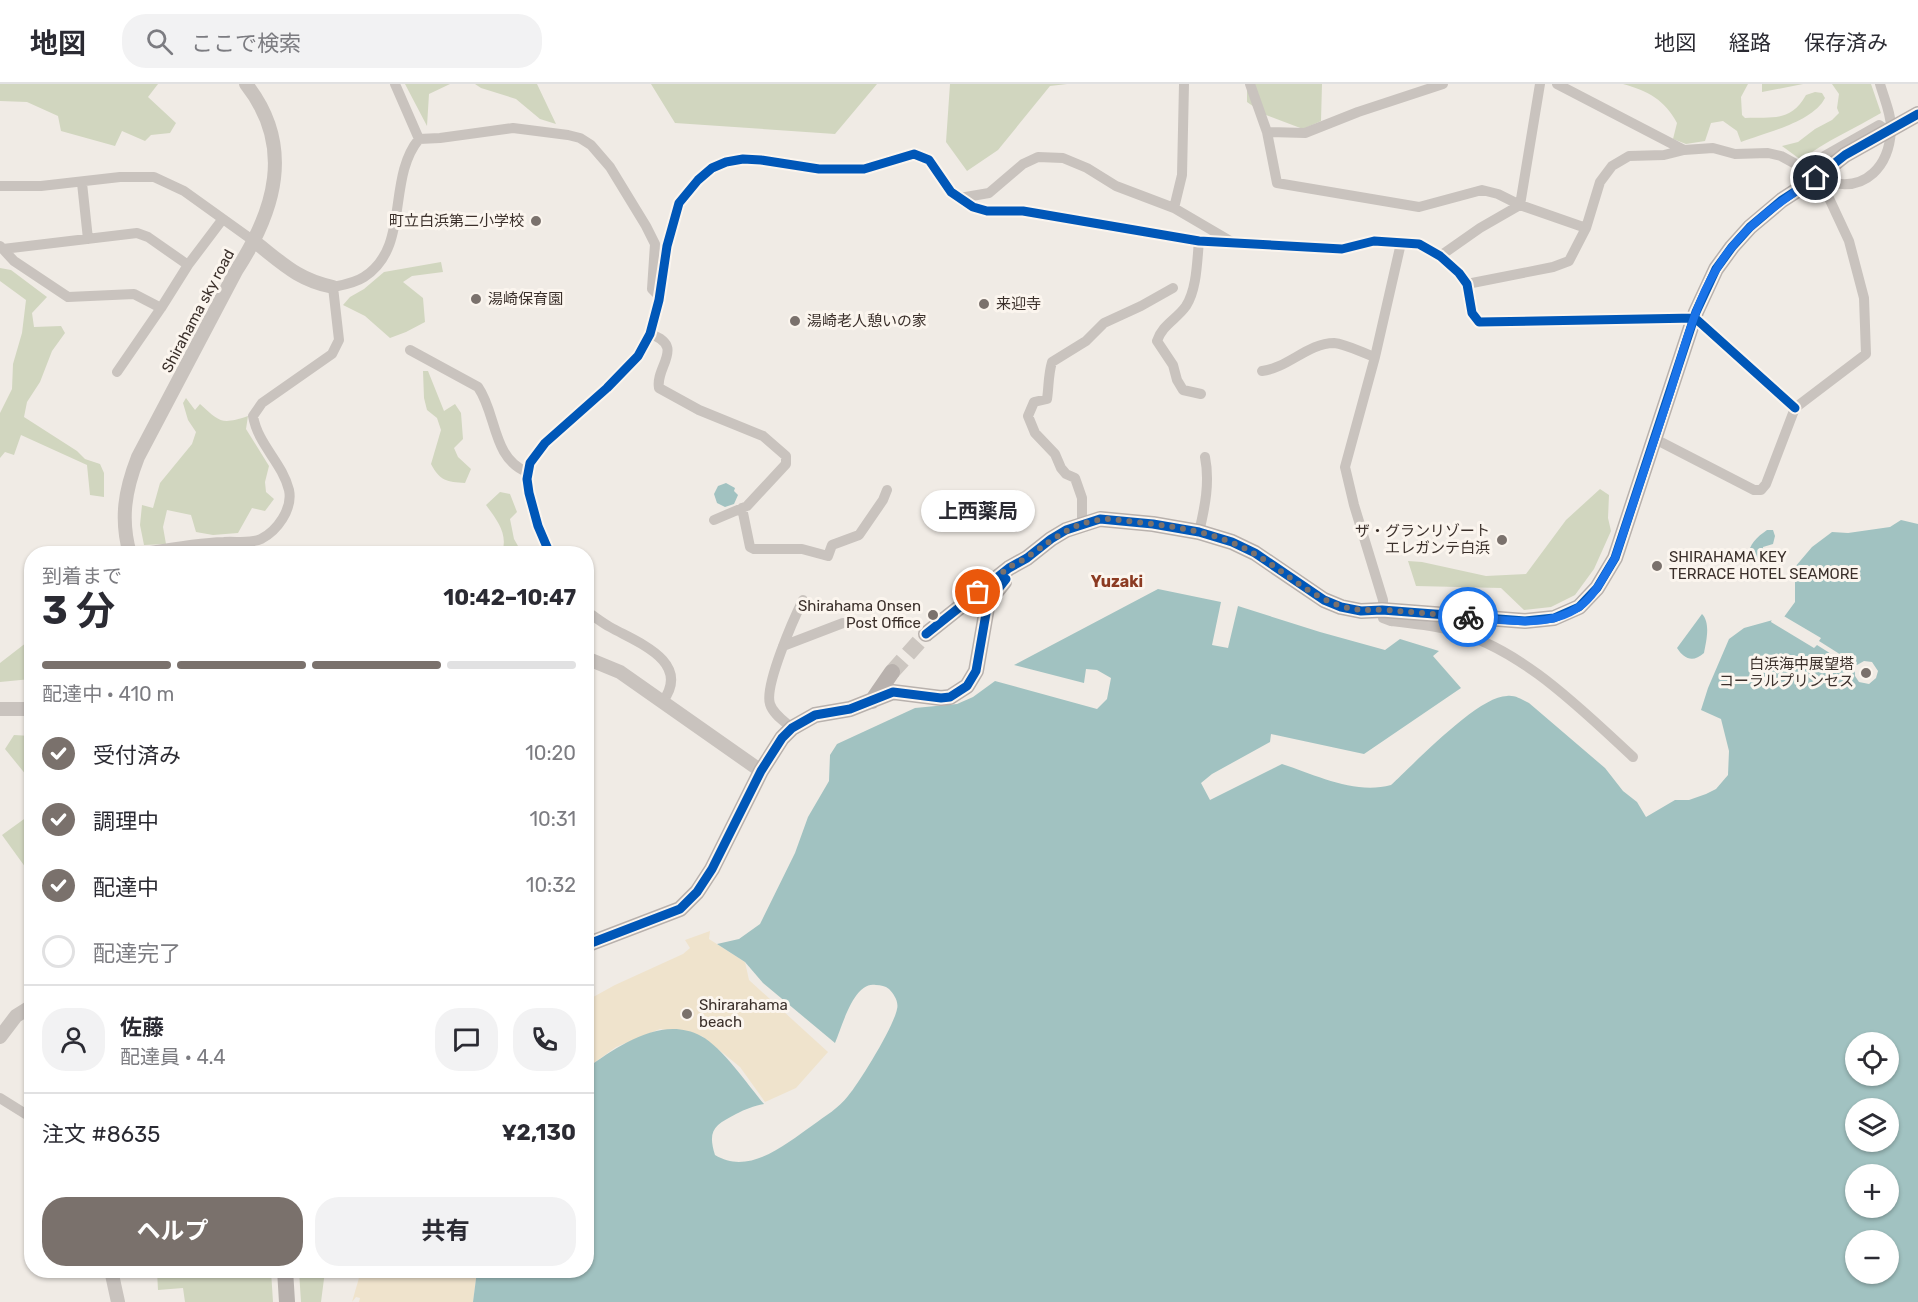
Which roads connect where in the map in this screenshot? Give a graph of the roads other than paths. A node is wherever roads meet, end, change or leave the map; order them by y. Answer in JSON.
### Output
{"nodes":[{"id":1,"x":246,"y":84,"type":"edge"},
{"id":2,"x":395,"y":84,"type":"edge"},
{"id":3,"x":1184,"y":84,"type":"edge"},
{"id":4,"x":1250,"y":84,"type":"edge"},
{"id":5,"x":1443,"y":84,"type":"edge"},
{"id":6,"x":1540,"y":84,"type":"edge"},
{"id":7,"x":1557,"y":84,"type":"edge"},
{"id":8,"x":1880,"y":84,"type":"edge"},
{"id":9,"x":1918,"y":114,"type":"edge"},
{"id":10,"x":1889,"y":130,"type":"junction"},
{"id":11,"x":1267,"y":132,"type":"junction"},
{"id":12,"x":419,"y":139,"type":"junction"},
{"id":13,"x":1684,"y":150,"type":"junction"},
{"id":14,"x":1816,"y":176,"type":"junction"},
{"id":15,"x":82,"y":183,"type":"junction"},
{"id":16,"x":0,"y":186,"type":"edge"},
{"id":17,"x":960,"y":198,"type":"junction"},
{"id":18,"x":1520,"y":205,"type":"junction"},
{"id":19,"x":1174,"y":208,"type":"junction"},
{"id":20,"x":222,"y":220,"type":"junction"},
{"id":21,"x":1586,"y":228,"type":"junction"},
{"id":22,"x":88,"y":239,"type":"junction"},
{"id":23,"x":1199,"y":241,"type":"junction"},
{"id":24,"x":255,"y":242,"type":"junction"},
{"id":25,"x":1234,"y":243,"type":"junction"},
{"id":26,"x":1401,"y":243,"type":"junction"},
{"id":27,"x":1,"y":248,"type":"edge"},
{"id":28,"x":1440,"y":256,"type":"junction"},
{"id":29,"x":188,"y":265,"type":"junction"},
{"id":30,"x":1467,"y":284,"type":"junction"},
{"id":31,"x":333,"y":287,"type":"junction"},
{"id":32,"x":1173,"y":288,"type":"dead end"},
{"id":33,"x":659,"y":296,"type":"junction"},
{"id":34,"x":161,"y":308,"type":"junction"},
{"id":35,"x":1695,"y":318,"type":"junction"},
{"id":36,"x":650,"y":334,"type":"junction"},
{"id":37,"x":410,"y":351,"type":"dead end"},
{"id":38,"x":1375,"y":357,"type":"junction"},
{"id":39,"x":1262,"y":371,"type":"dead end"},
{"id":40,"x":117,"y":372,"type":"dead end"},
{"id":41,"x":1201,"y":394,"type":"dead end"},
{"id":42,"x":1795,"y":408,"type":"junction"},
{"id":43,"x":1655,"y":439,"type":"junction"},
{"id":44,"x":1206,"y":457,"type":"dead end"},
{"id":45,"x":527,"y":472,"type":"junction"},
{"id":46,"x":887,"y":490,"type":"dead end"},
{"id":47,"x":742,"y":508,"type":"junction"},
{"id":48,"x":714,"y":519,"type":"dead end"},
{"id":49,"x":1082,"y":524,"type":"junction"},
{"id":50,"x":1199,"y":532,"type":"junction"},
{"id":51,"x":128,"y":546,"type":"edge"},
{"id":52,"x":191,"y":546,"type":"edge"},
{"id":53,"x":547,"y":546,"type":"edge"},
{"id":54,"x":1027,"y":558,"type":"junction"},
{"id":55,"x":803,"y":600,"type":"dead end"},
{"id":56,"x":1382,"y":610,"type":"junction"},
{"id":57,"x":594,"y":616,"type":"edge"},
{"id":58,"x":843,"y":622,"type":"dead end"},
{"id":59,"x":926,"y":634,"type":"tunnel mouth"},
{"id":60,"x":783,"y":646,"type":"junction"},
{"id":61,"x":594,"y":661,"type":"edge"},
{"id":62,"x":892,"y":672,"type":"tunnel mouth"},
{"id":63,"x":663,"y":701,"type":"junction"},
{"id":64,"x":871,"y":701,"type":"junction"},
{"id":65,"x":0,"y":709,"type":"edge"},
{"id":66,"x":24,"y":709,"type":"edge"},
{"id":67,"x":792,"y":728,"type":"junction"},
{"id":68,"x":1633,"y":757,"type":"dead end"},
{"id":69,"x":761,"y":771,"type":"junction"},
{"id":70,"x":594,"y":942,"type":"edge"},
{"id":71,"x":24,"y":1011,"type":"edge"},
{"id":72,"x":0,"y":1037,"type":"edge"},
{"id":73,"x":0,"y":1098,"type":"edge"},
{"id":74,"x":24,"y":1113,"type":"edge"},
{"id":75,"x":112,"y":1278,"type":"edge"},
{"id":76,"x":286,"y":1278,"type":"edge"},
{"id":77,"x":115,"y":1300,"type":"edge"},
{"id":78,"x":287,"y":1302,"type":"edge"}],
"edges":[{"from":1,"to":24,"type":"street","name":"Shirahama sky road"},
{"from":2,"to":12,"type":"street"},
{"from":3,"to":19,"type":"street"},
{"from":4,"to":11,"type":"street"},
{"from":5,"to":11,"type":"street"},
{"from":6,"to":18,"type":"street"},
{"from":7,"to":13,"type":"street"},
{"from":8,"to":10,"type":"street"},
{"from":9,"to":10,"type":"main road"},
{"from":10,"to":14,"type":"main road"},
{"from":10,"to":14,"type":"street"},
{"from":11,"to":18,"type":"street"},
{"from":12,"to":31,"type":"street"},
{"from":12,"to":33,"type":"street"},
{"from":13,"to":14,"type":"street"},
{"from":13,"to":21,"type":"street"},
{"from":14,"to":35,"type":"main road"},
{"from":14,"to":42,"type":"street"},
{"from":15,"to":16,"type":"street"},
{"from":15,"to":20,"type":"street"},
{"from":15,"to":22,"type":"street"},
{"from":17,"to":19,"type":"street"},
{"from":17,"to":23,"type":"street"},
{"from":17,"to":33,"type":"street"},
{"from":18,"to":21,"type":"street"},
{"from":18,"to":28,"type":"street"},
{"from":19,"to":25,"type":"street"},
{"from":20,"to":24,"type":"street"},
{"from":20,"to":29,"type":"street"},
{"from":21,"to":30,"type":"street"},
{"from":22,"to":27,"type":"street"},
{"from":22,"to":29,"type":"street"},
{"from":23,"to":25,"type":"street"},
{"from":23,"to":41,"type":"street"},
{"from":24,"to":31,"type":"street"},
{"from":24,"to":51,"type":"street","name":"Shirahama sky road"},
{"from":25,"to":26,"type":"street"},
{"from":26,"to":28,"type":"street"},
{"from":26,"to":38,"type":"street"},
{"from":27,"to":34,"type":"street"},
{"from":28,"to":30,"type":"street"},
{"from":29,"to":34,"type":"street"},
{"from":30,"to":35,"type":"street"},
{"from":31,"to":52,"type":"street"},
{"from":32,"to":49,"type":"street"},
{"from":33,"to":36,"type":"street"},
{"from":34,"to":40,"type":"street"},
{"from":35,"to":42,"type":"street"},
{"from":35,"to":43,"type":"main road"},
{"from":36,"to":45,"type":"street"},
{"from":36,"to":47,"type":"street"},
{"from":37,"to":45,"type":"street"},
{"from":38,"to":39,"type":"street"},
{"from":38,"to":56,"type":"street"},
{"from":42,"to":43,"type":"street"},
{"from":43,"to":56,"type":"main road"},
{"from":44,"to":50,"type":"street"},
{"from":45,"to":53,"type":"street"},
{"from":46,"to":47,"type":"street"},
{"from":47,"to":48,"type":"street"},
{"from":49,"to":50,"type":"main road"},
{"from":49,"to":54,"type":"main road"},
{"from":50,"to":56,"type":"main road"},
{"from":54,"to":59,"type":"main road"},
{"from":54,"to":64,"type":"main road"},
{"from":55,"to":60,"type":"street"},
{"from":56,"to":68,"type":"street"},
{"from":57,"to":63,"type":"street"},
{"from":58,"to":60,"type":"street"},
{"from":60,"to":67,"type":"street"},
{"from":61,"to":63,"type":"street"},
{"from":62,"to":64,"type":"main road"},
{"from":63,"to":69,"type":"street"},
{"from":64,"to":67,"type":"main road"},
{"from":65,"to":66,"type":"street"},
{"from":67,"to":69,"type":"main road"},
{"from":69,"to":70,"type":"main road"},
{"from":71,"to":72,"type":"street"},
{"from":73,"to":74,"type":"street"},
{"from":75,"to":77,"type":"street"},
{"from":76,"to":78,"type":"main road"}]}
